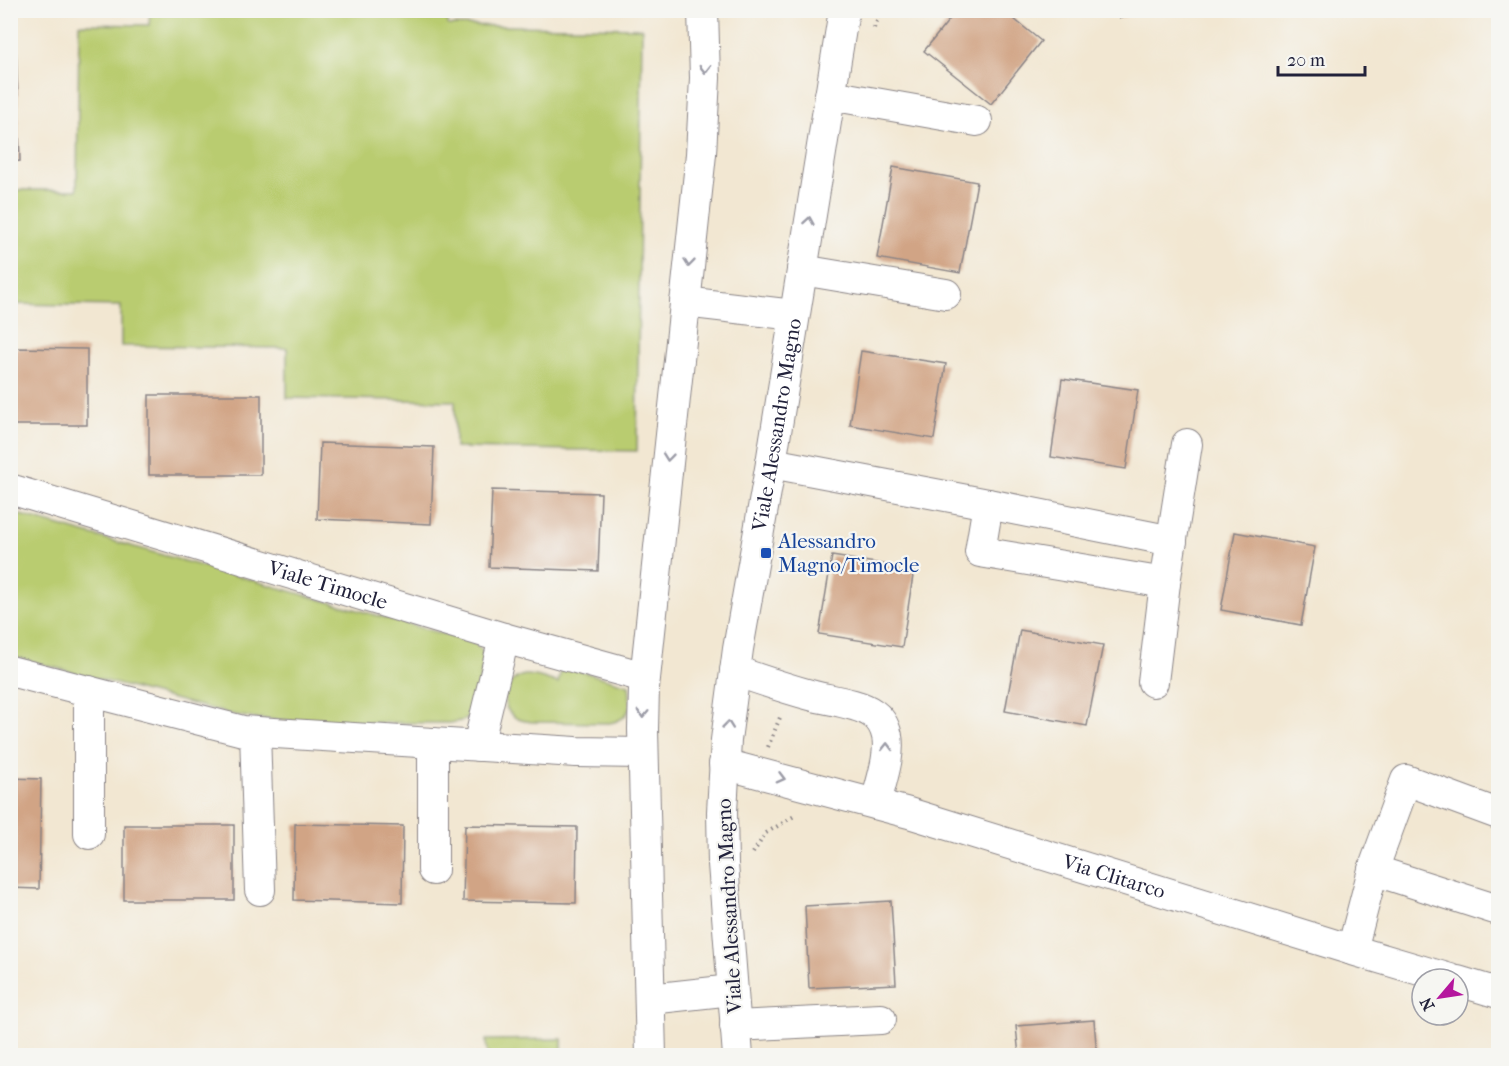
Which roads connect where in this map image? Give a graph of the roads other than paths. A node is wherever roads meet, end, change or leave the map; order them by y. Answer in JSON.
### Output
{"nodes":[{"id":1,"x":703,"y":10,"type":"edge"},
{"id":2,"x":845,"y":15,"type":"edge"},
{"id":3,"x":830,"y":95,"type":"junction"},
{"id":4,"x":977,"y":121,"type":"dead end"},
{"id":5,"x":802,"y":270,"type":"junction"},
{"id":6,"x":946,"y":294,"type":"dead end"},
{"id":7,"x":685,"y":302,"type":"junction"},
{"id":8,"x":794,"y":315,"type":"junction"},
{"id":9,"x":1187,"y":444,"type":"dead end"},
{"id":10,"x":771,"y":463,"type":"junction"},
{"id":11,"x":10,"y":489,"type":"edge"},
{"id":12,"x":988,"y":504,"type":"junction"},
{"id":13,"x":1172,"y":541,"type":"junction"},
{"id":14,"x":1165,"y":583,"type":"junction"},
{"id":15,"x":504,"y":638,"type":"junction"},
{"id":16,"x":10,"y":671,"type":"edge"},
{"id":17,"x":735,"y":671,"type":"junction"},
{"id":18,"x":644,"y":677,"type":"junction"},
{"id":19,"x":1153,"y":682,"type":"dead end"},
{"id":20,"x":89,"y":691,"type":"junction"},
{"id":21,"x":255,"y":732,"type":"junction"},
{"id":22,"x":433,"y":743,"type":"junction"},
{"id":23,"x":478,"y":746,"type":"junction"},
{"id":24,"x":643,"y":753,"type":"junction"},
{"id":25,"x":724,"y":764,"type":"junction"},
{"id":26,"x":876,"y":804,"type":"junction"},
{"id":27,"x":1498,"y":814,"type":"edge"},
{"id":28,"x":89,"y":834,"type":"dead end"},
{"id":29,"x":433,"y":870,"type":"dead end"},
{"id":30,"x":1373,"y":870,"type":"junction"},
{"id":31,"x":260,"y":890,"type":"dead end"},
{"id":32,"x":1498,"y":910,"type":"edge"},
{"id":33,"x":1352,"y":950,"type":"junction"},
{"id":34,"x":1410,"y":967,"type":"edge"},
{"id":35,"x":1470,"y":985,"type":"edge"},
{"id":36,"x":732,"y":990,"type":"junction"},
{"id":37,"x":1498,"y":993,"type":"edge"},
{"id":38,"x":650,"y":999,"type":"junction"},
{"id":39,"x":881,"y":1019,"type":"dead end"},
{"id":40,"x":736,"y":1041,"type":"edge"},
{"id":41,"x":651,"y":1056,"type":"edge"}],
"edges":[{"from":1,"to":7,"type":"street","one_way":true},
{"from":2,"to":3,"type":"street","name":"Viale Alessandro Magno"},
{"from":3,"to":4,"type":"street"},
{"from":5,"to":3,"type":"street","name":"Viale Alessandro Magno","one_way":true},
{"from":5,"to":6,"type":"street"},
{"from":5,"to":8,"type":"street","name":"Viale Alessandro Magno"},
{"from":7,"to":8,"type":"street"},
{"from":7,"to":18,"type":"street","one_way":true},
{"from":8,"to":10,"type":"street","name":"Viale Alessandro Magno"},
{"from":9,"to":13,"type":"street"},
{"from":10,"to":12,"type":"street"},
{"from":10,"to":17,"type":"street","name":"Viale Alessandro Magno"},
{"from":11,"to":15,"type":"street","name":"Viale Timocle"},
{"from":12,"to":13,"type":"street"},
{"from":12,"to":14,"type":"street"},
{"from":13,"to":14,"type":"street"},
{"from":14,"to":19,"type":"street"},
{"from":15,"to":18,"type":"street","name":"Viale Timocle"},
{"from":15,"to":23,"type":"street"},
{"from":16,"to":20,"type":"street"},
{"from":25,"to":17,"type":"street","name":"Viale Alessandro Magno","one_way":true},
{"from":26,"to":17,"type":"street","one_way":true},
{"from":18,"to":24,"type":"street","one_way":true},
{"from":20,"to":21,"type":"street"},
{"from":20,"to":28,"type":"street"},
{"from":21,"to":22,"type":"street"},
{"from":21,"to":31,"type":"street"},
{"from":22,"to":23,"type":"street"},
{"from":22,"to":29,"type":"street"},
{"from":23,"to":24,"type":"street"},
{"from":24,"to":38,"type":"street"},
{"from":25,"to":26,"type":"street","name":"Via Clitarco","one_way":true},
{"from":25,"to":36,"type":"street","name":"Viale Alessandro Magno"},
{"from":26,"to":33,"type":"street","name":"Via Clitarco"},
{"from":27,"to":30,"type":"street"},
{"from":30,"to":32,"type":"street"},
{"from":30,"to":33,"type":"street"},
{"from":33,"to":34,"type":"street","name":"Via Clitarco"},
{"from":35,"to":37,"type":"street"},
{"from":36,"to":38,"type":"street"},
{"from":36,"to":40,"type":"street","name":"Viale Alessandro Magno"},
{"from":38,"to":41,"type":"street"},
{"from":39,"to":40,"type":"street"}]}
